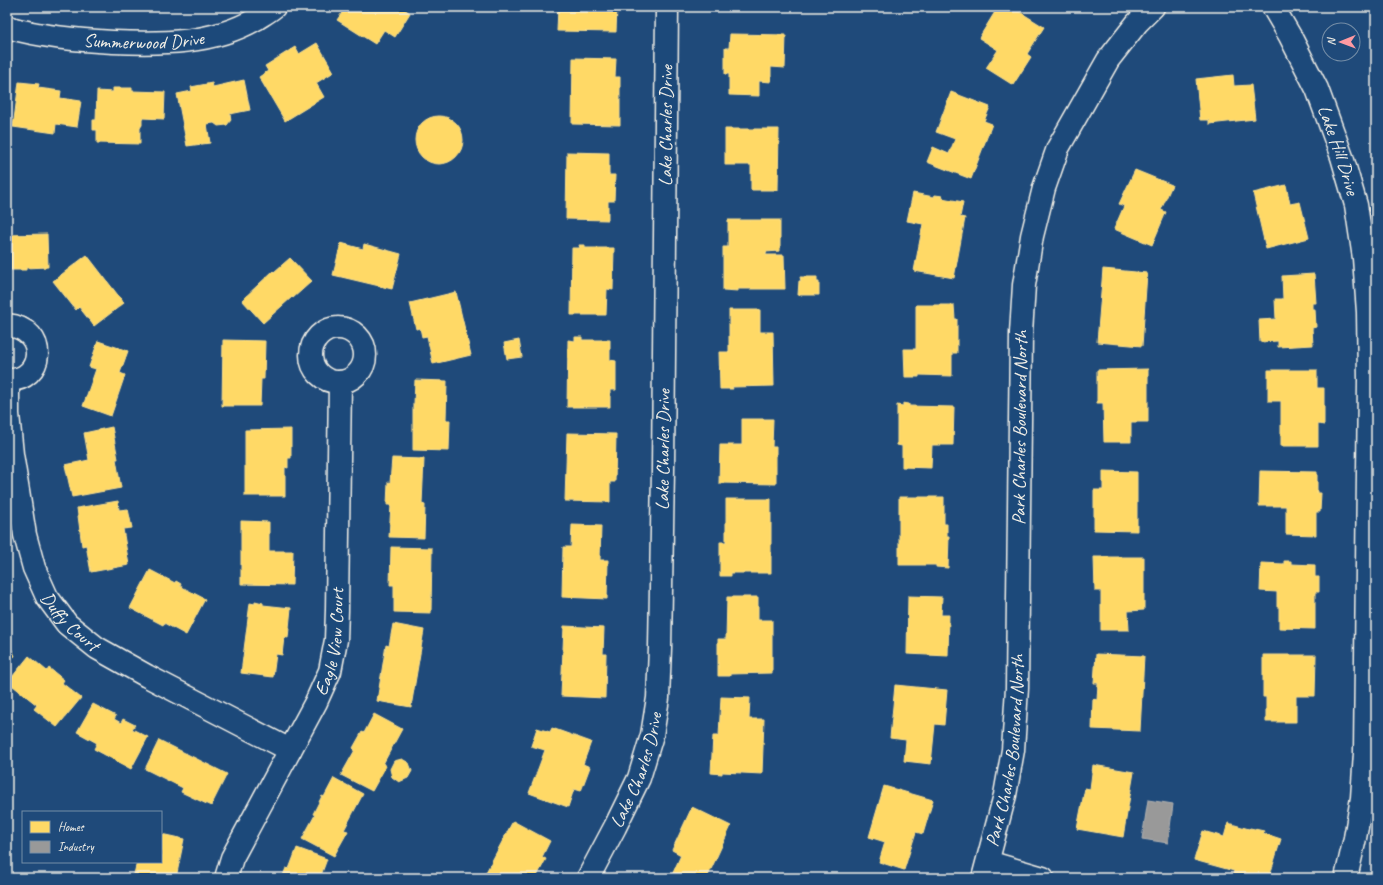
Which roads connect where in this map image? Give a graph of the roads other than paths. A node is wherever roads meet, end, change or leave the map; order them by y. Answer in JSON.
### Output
{"nodes":[{"id":1,"x":274,"y":7,"type":"edge"},
{"id":2,"x":667,"y":7,"type":"edge"},
{"id":3,"x":1153,"y":7,"type":"edge"},
{"id":4,"x":1273,"y":7,"type":"edge"},
{"id":5,"x":7,"y":27,"type":"edge"},
{"id":6,"x":7,"y":325,"type":"edge"},
{"id":7,"x":8,"y":380,"type":"edge"},
{"id":8,"x":340,"y":382,"type":"dead end"},
{"id":9,"x":1371,"y":645,"type":"edge"},
{"id":10,"x":290,"y":750,"type":"junction"},
{"id":11,"x":985,"y":870,"type":"edge"},
{"id":12,"x":226,"y":878,"type":"edge"},
{"id":13,"x":588,"y":878,"type":"edge"},
{"id":14,"x":1043,"y":878,"type":"edge"},
{"id":15,"x":1346,"y":878,"type":"edge"}],
"edges":[{"from":1,"to":5,"type":"street","name":"Summerwood Drive"},
{"from":2,"to":13,"type":"street","name":"Lake Charles Drive"},
{"from":3,"to":11,"type":"street","name":"Park Charles Boulevard North"},
{"from":4,"to":9,"type":"street","name":"Lake Hill Drive"},
{"from":6,"to":7,"type":"street","name":"Duffy Court"},
{"from":7,"to":10,"type":"street","name":"Duffy Court"},
{"from":8,"to":10,"type":"street","name":"Eagle View Court"},
{"from":9,"to":15,"type":"street","name":"Lake Hill Drive"},
{"from":10,"to":12,"type":"street","name":"Eagle View Court"},
{"from":11,"to":14,"type":"street"}]}
